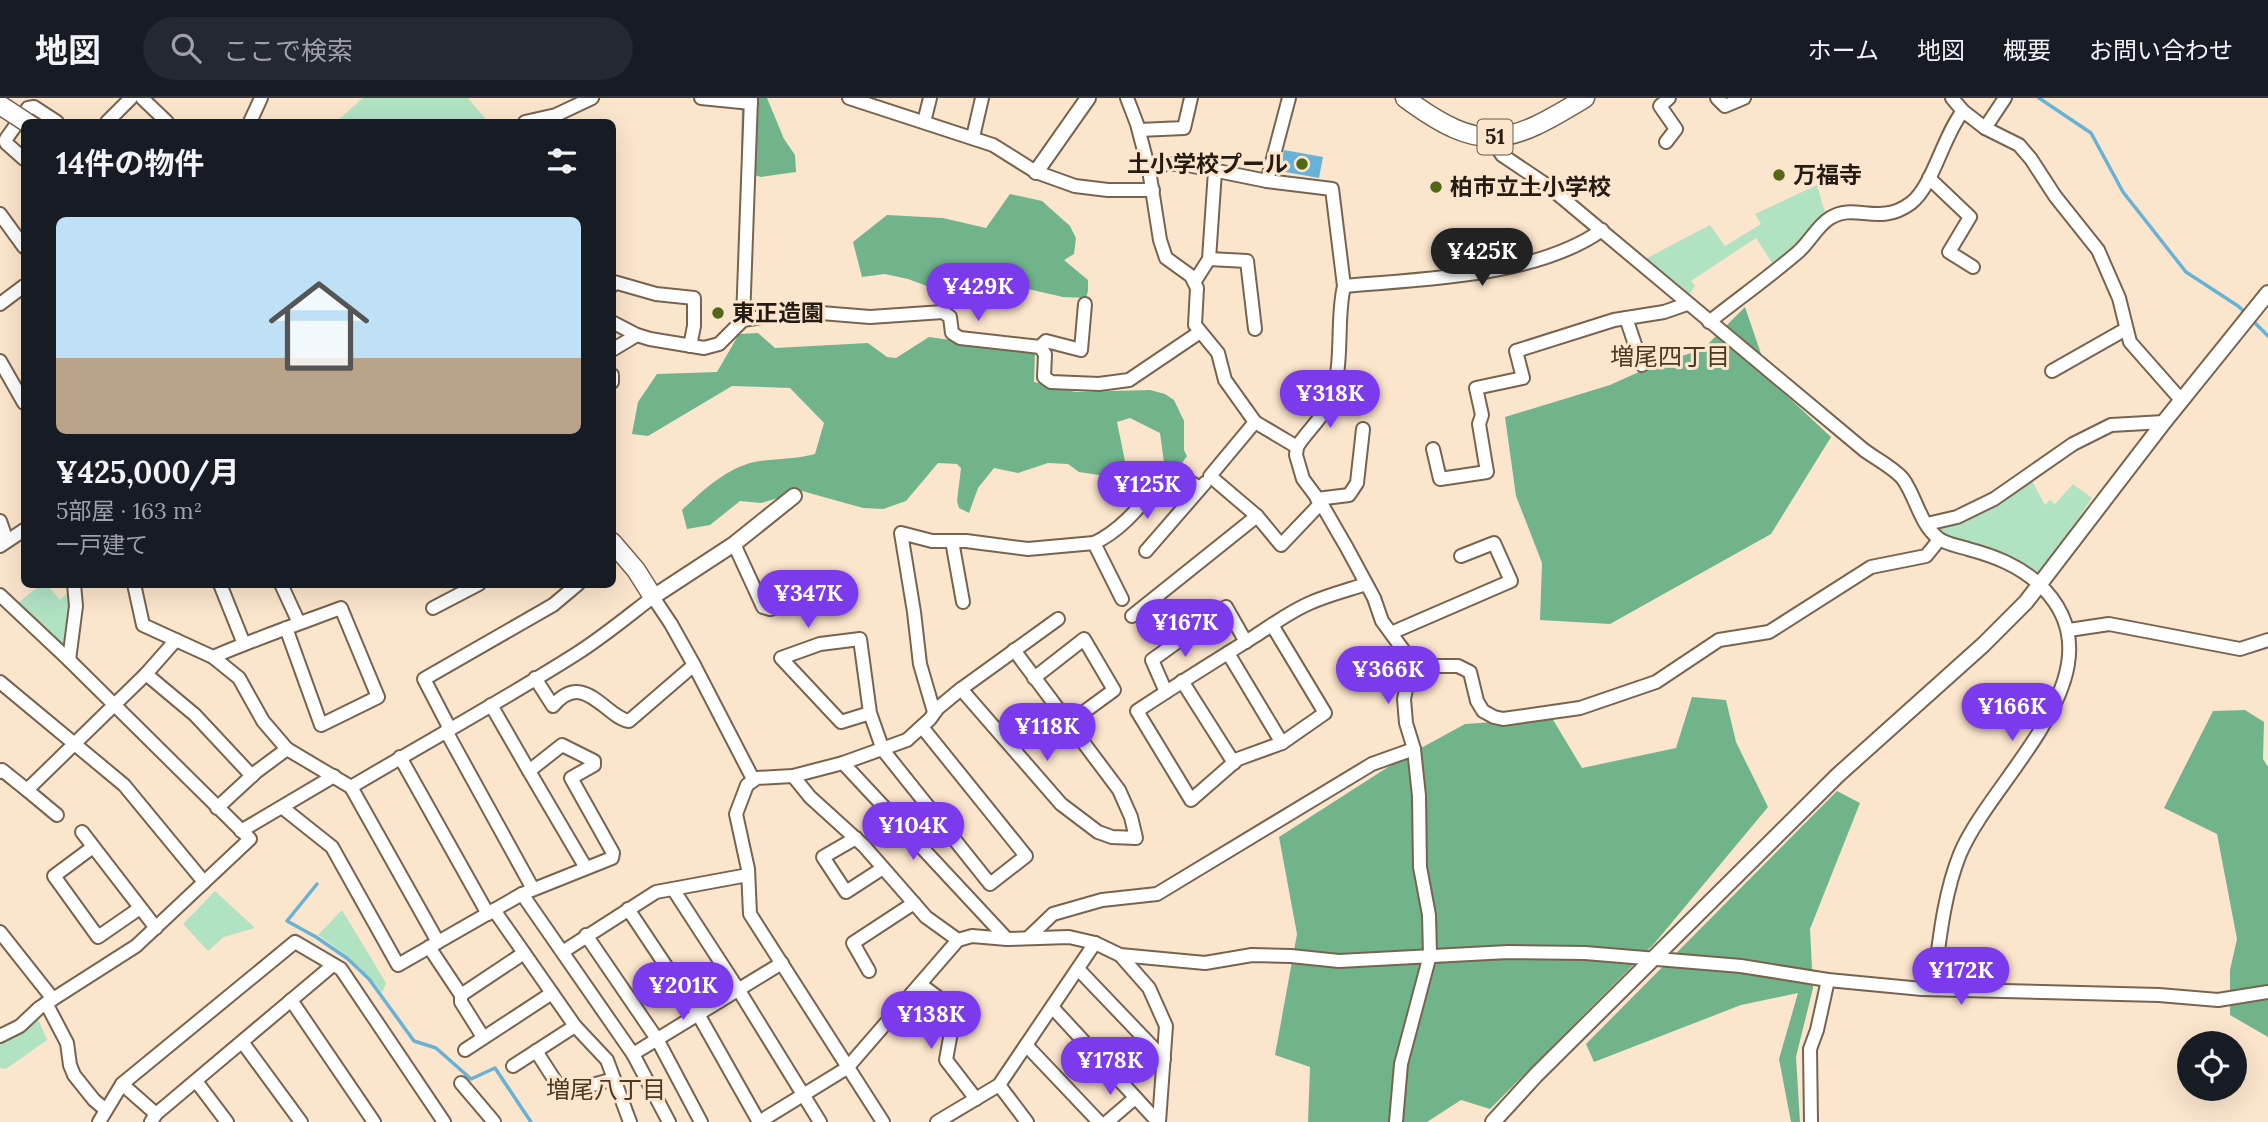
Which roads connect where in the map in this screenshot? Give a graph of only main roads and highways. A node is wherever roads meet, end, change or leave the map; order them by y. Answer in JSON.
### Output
{"nodes":[{"id":1,"x":1405,"y":98,"type":"edge"},
{"id":2,"x":1585,"y":98,"type":"edge"},
{"id":3,"x":0,"y":105,"type":"edge"},
{"id":4,"x":21,"y":119,"type":"edge"},
{"id":5,"x":616,"y":551,"type":"edge"},
{"id":6,"x":653,"y":597,"type":"road end"}],
"edges":[{"from":1,"to":2,"type":"main road","number":"51"},
{"from":3,"to":4,"type":"main road","bridge":true},
{"from":5,"to":6,"type":"main road"}]}
